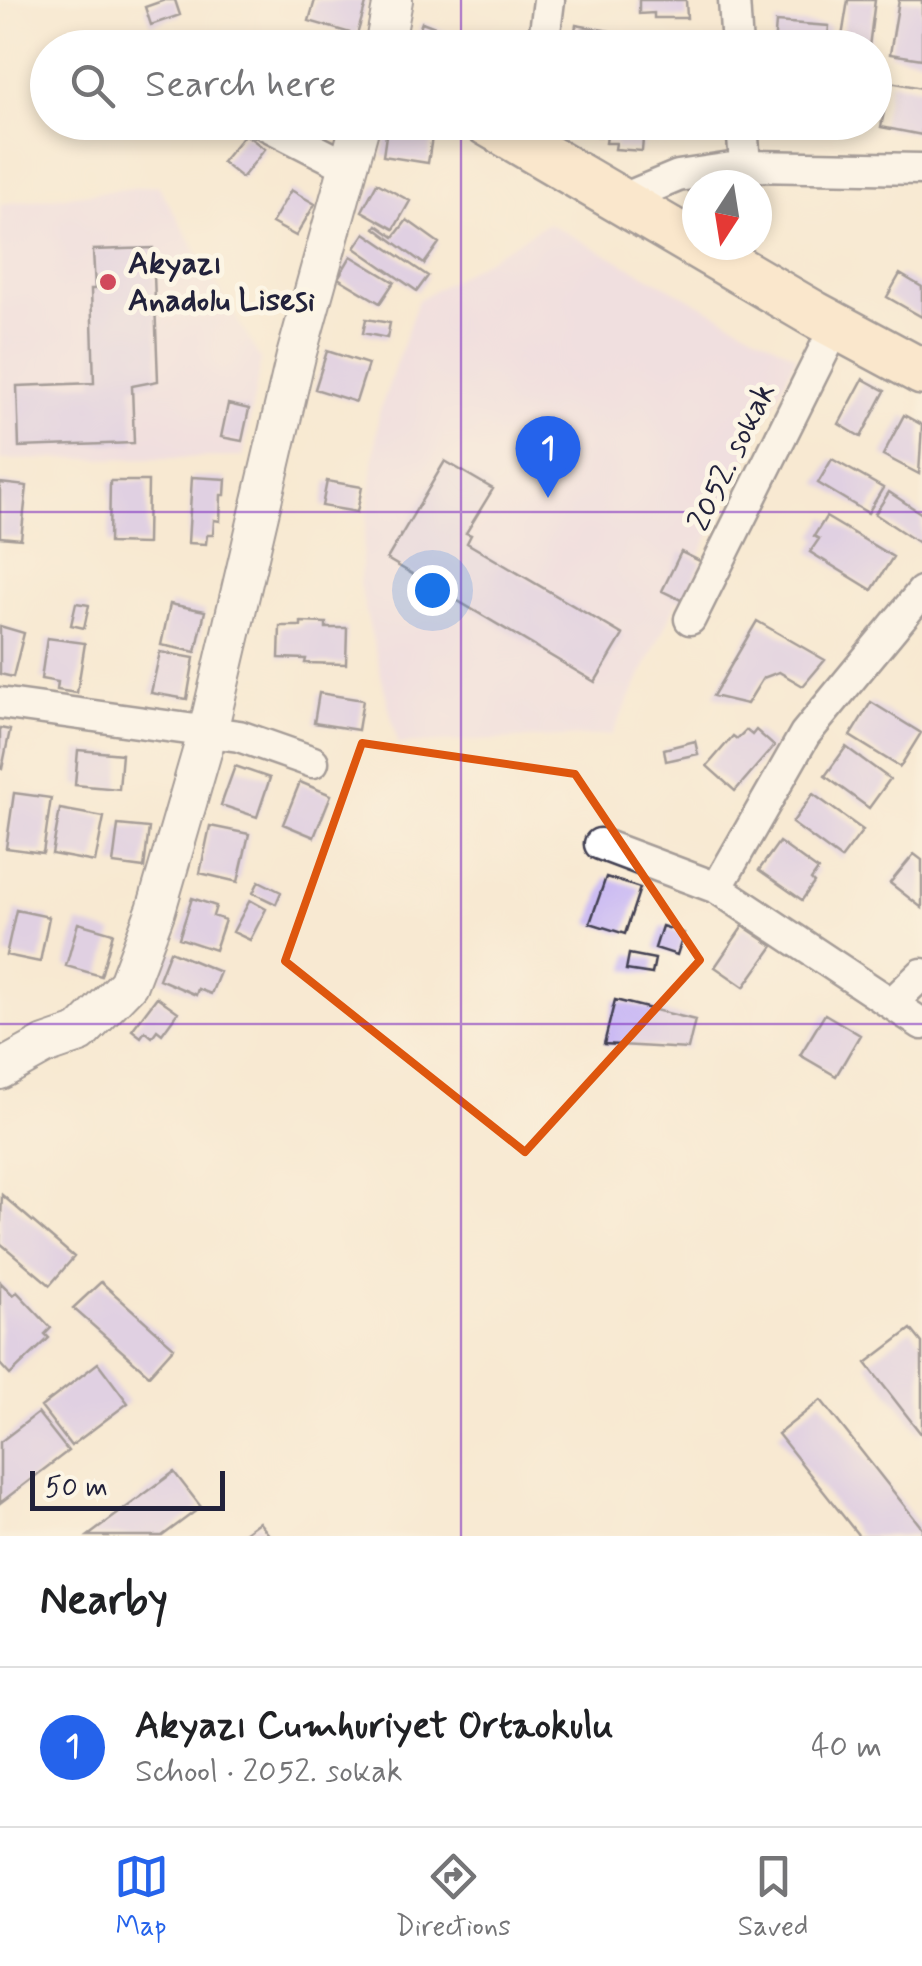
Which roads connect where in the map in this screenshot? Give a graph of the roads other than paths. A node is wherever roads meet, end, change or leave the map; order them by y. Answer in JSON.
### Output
{"nodes":[{"id":1,"x":393,"y":0,"type":"edge"},
{"id":2,"x":549,"y":0,"type":"edge"},
{"id":3,"x":734,"y":0,"type":"edge"},
{"id":4,"x":387,"y":30,"type":"edge"},
{"id":5,"x":545,"y":30,"type":"edge"},
{"id":6,"x":736,"y":30,"type":"edge"},
{"id":7,"x":296,"y":140,"type":"edge"},
{"id":8,"x":355,"y":140,"type":"edge"},
{"id":9,"x":536,"y":140,"type":"edge"},
{"id":10,"x":743,"y":140,"type":"edge"},
{"id":11,"x":347,"y":166,"type":"junction"},
{"id":12,"x":745,"y":166,"type":"junction"},
{"id":13,"x":922,"y":169,"type":"edge"},
{"id":14,"x":618,"y":202,"type":"junction"},
{"id":15,"x":836,"y":326,"type":"junction"},
{"id":16,"x":922,"y":372,"type":"edge"},
{"id":17,"x":922,"y":592,"type":"edge"},
{"id":18,"x":690,"y":619,"type":"dead end"},
{"id":19,"x":0,"y":703,"type":"edge"},
{"id":20,"x":208,"y":731,"type":"junction"},
{"id":21,"x":313,"y":762,"type":"dead end"},
{"id":22,"x":600,"y":844,"type":"dead end"},
{"id":23,"x":717,"y":888,"type":"junction"},
{"id":24,"x":922,"y":974,"type":"edge"},
{"id":25,"x":892,"y":1003,"type":"junction"},
{"id":26,"x":922,"y":1024,"type":"edge"},
{"id":27,"x":0,"y":1070,"type":"edge"}],
"edges":[{"from":1,"to":4,"type":"street"},
{"from":2,"to":5,"type":"street"},
{"from":3,"to":6,"type":"street"},
{"from":7,"to":11,"type":"street"},
{"from":8,"to":11,"type":"street"},
{"from":9,"to":14,"type":"main road"},
{"from":10,"to":12,"type":"street"},
{"from":11,"to":20,"type":"street"},
{"from":12,"to":13,"type":"street"},
{"from":12,"to":14,"type":"street"},
{"from":14,"to":15,"type":"main road"},
{"from":15,"to":16,"type":"main road"},
{"from":15,"to":18,"type":"street","name":"2052. sokak"},
{"from":17,"to":23,"type":"street"},
{"from":19,"to":20,"type":"street"},
{"from":20,"to":21,"type":"street"},
{"from":20,"to":27,"type":"street"},
{"from":22,"to":23,"type":"street"},
{"from":23,"to":25,"type":"street"},
{"from":24,"to":25,"type":"street"},
{"from":25,"to":26,"type":"street"}]}
